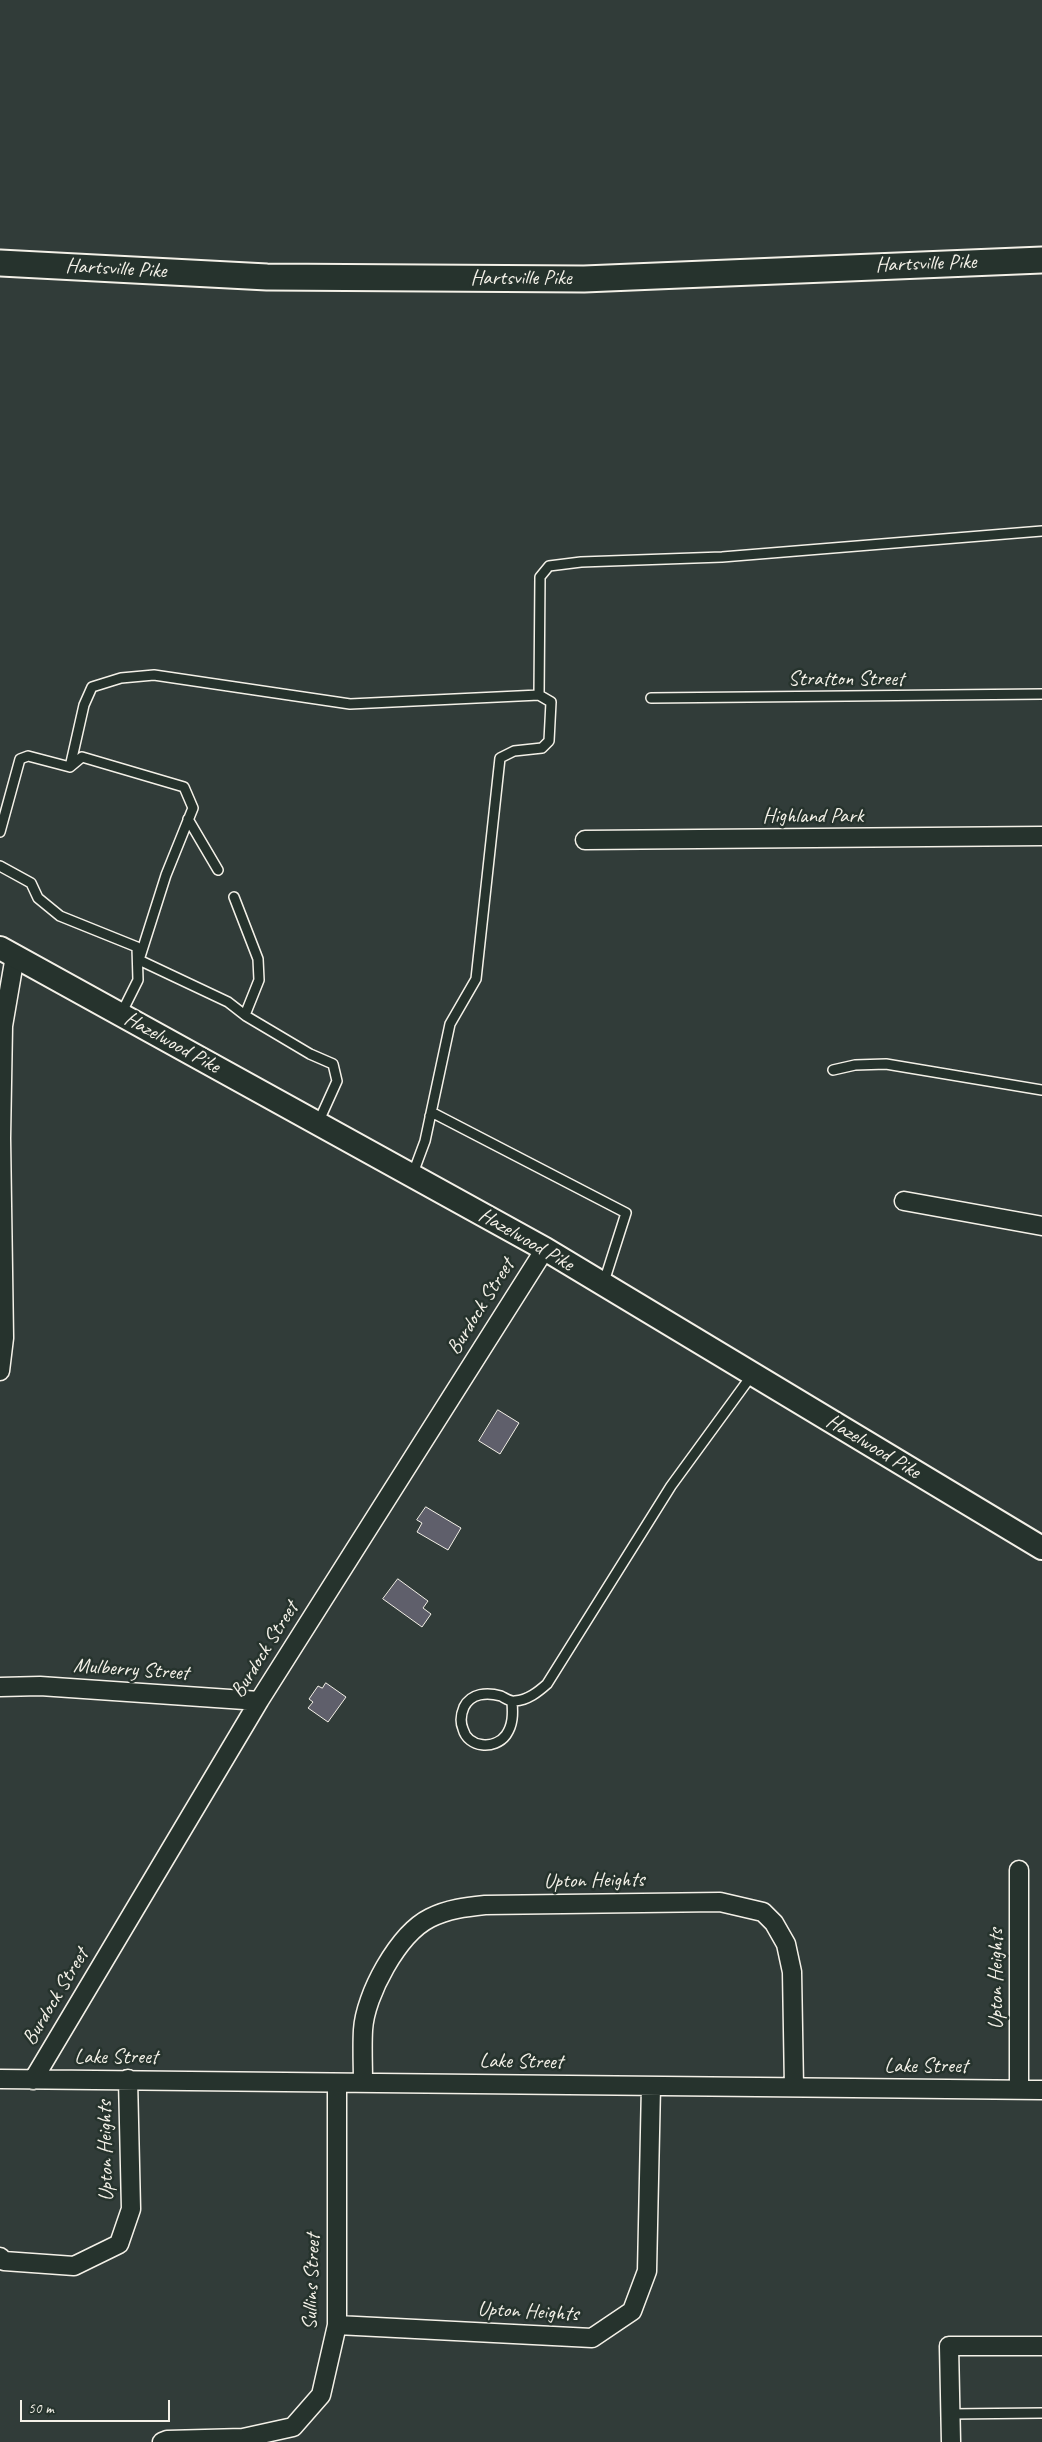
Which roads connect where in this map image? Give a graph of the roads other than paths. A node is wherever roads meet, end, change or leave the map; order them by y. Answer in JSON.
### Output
{"nodes":[{"id":1,"x":1042,"y":260,"type":"edge"},
{"id":2,"x":0,"y":263,"type":"edge"},
{"id":3,"x":1042,"y":531,"type":"edge"},
{"id":4,"x":1042,"y":694,"type":"edge"},
{"id":5,"x":539,"y":695,"type":"junction"},
{"id":6,"x":651,"y":698,"type":"dead end"},
{"id":7,"x":70,"y":767,"type":"junction"},
{"id":8,"x":188,"y":819,"type":"junction"},
{"id":9,"x":0,"y":832,"type":"edge"},
{"id":10,"x":1042,"y":836,"type":"edge"},
{"id":11,"x":585,"y":840,"type":"dead end"},
{"id":12,"x":0,"y":866,"type":"edge"},
{"id":13,"x":218,"y":870,"type":"dead end"},
{"id":14,"x":234,"y":897,"type":"dead end"},
{"id":15,"x":8,"y":952,"type":"edge"},
{"id":16,"x":139,"y":960,"type":"junction"},
{"id":17,"x":120,"y":1015,"type":"junction"},
{"id":18,"x":244,"y":1015,"type":"junction"},
{"id":19,"x":833,"y":1070,"type":"dead end"},
{"id":20,"x":1042,"y":1090,"type":"edge"},
{"id":21,"x":430,"y":1116,"type":"junction"},
{"id":22,"x":317,"y":1124,"type":"junction"},
{"id":23,"x":412,"y":1176,"type":"junction"},
{"id":24,"x":904,"y":1200,"type":"dead end"},
{"id":25,"x":1042,"y":1226,"type":"edge"},
{"id":26,"x":545,"y":1249,"type":"junction"},
{"id":27,"x":603,"y":1285,"type":"junction"},
{"id":28,"x":0,"y":1371,"type":"edge"},
{"id":29,"x":752,"y":1375,"type":"junction"},
{"id":30,"x":1042,"y":1548,"type":"edge"},
{"id":31,"x":0,"y":1687,"type":"edge"},
{"id":32,"x":259,"y":1701,"type":"junction"},
{"id":33,"x":512,"y":1702,"type":"junction"},
{"id":34,"x":1019,"y":1870,"type":"dead end"},
{"id":35,"x":0,"y":2079,"type":"edge"},
{"id":36,"x":128,"y":2079,"type":"junction"},
{"id":37,"x":33,"y":2080,"type":"junction"},
{"id":38,"x":363,"y":2083,"type":"junction"},
{"id":39,"x":337,"y":2084,"type":"junction"},
{"id":40,"x":651,"y":2086,"type":"junction"},
{"id":41,"x":794,"y":2087,"type":"junction"},
{"id":42,"x":1019,"y":2089,"type":"junction"},
{"id":43,"x":1042,"y":2090,"type":"edge"},
{"id":44,"x":0,"y":2257,"type":"edge"},
{"id":45,"x":337,"y":2325,"type":"junction"},
{"id":46,"x":1042,"y":2346,"type":"edge"},
{"id":47,"x":1042,"y":2413,"type":"edge"},
{"id":48,"x":951,"y":2414,"type":"junction"},
{"id":49,"x":162,"y":2442,"type":"edge"},
{"id":50,"x":951,"y":2442,"type":"edge"}],
"edges":[{"from":1,"to":2,"type":"main road","name":"Hartsville Pike"},
{"from":3,"to":5,"type":"lane"},
{"from":4,"to":6,"type":"lane","name":"Stratton Street"},
{"from":5,"to":7,"type":"lane"},
{"from":5,"to":21,"type":"lane"},
{"from":7,"to":8,"type":"lane"},
{"from":7,"to":9,"type":"lane"},
{"from":8,"to":13,"type":"lane"},
{"from":8,"to":16,"type":"lane"},
{"from":10,"to":11,"type":"street","name":"Highland Park"},
{"from":12,"to":16,"type":"lane"},
{"from":14,"to":18,"type":"lane"},
{"from":15,"to":17,"type":"street","name":"Hazelwood Pike"},
{"from":15,"to":28,"type":"street"},
{"from":16,"to":17,"type":"lane"},
{"from":16,"to":18,"type":"lane"},
{"from":17,"to":22,"type":"street","name":"Hazelwood Pike"},
{"from":18,"to":22,"type":"lane"},
{"from":19,"to":20,"type":"lane"},
{"from":21,"to":23,"type":"lane"},
{"from":21,"to":27,"type":"lane"},
{"from":22,"to":23,"type":"street","name":"Hazelwood Pike"},
{"from":23,"to":26,"type":"street","name":"Hazelwood Pike"},
{"from":24,"to":25,"type":"street"},
{"from":26,"to":27,"type":"street","name":"Hazelwood Pike"},
{"from":26,"to":32,"type":"street","name":"Burdock Street"},
{"from":27,"to":29,"type":"street","name":"Hazelwood Pike"},
{"from":29,"to":30,"type":"street","name":"Hazelwood Pike"},
{"from":29,"to":33,"type":"lane"},
{"from":31,"to":32,"type":"street","name":"Mulberry Street"},
{"from":32,"to":37,"type":"street","name":"Burdock Street"},
{"from":33,"to":33,"type":"lane"},
{"from":34,"to":42,"type":"street","name":"Upton Heights"},
{"from":35,"to":37,"type":"street","name":"Lake Street"},
{"from":36,"to":37,"type":"street","name":"Lake Street"},
{"from":36,"to":39,"type":"street","name":"Lake Street"},
{"from":36,"to":44,"type":"street","name":"Upton Heights"},
{"from":38,"to":39,"type":"street","name":"Lake Street"},
{"from":38,"to":40,"type":"street","name":"Lake Street"},
{"from":38,"to":41,"type":"street","name":"Upton Heights"},
{"from":39,"to":45,"type":"street","name":"Sullins Street"},
{"from":40,"to":41,"type":"street","name":"Lake Street"},
{"from":40,"to":45,"type":"street","name":"Upton Heights"},
{"from":41,"to":42,"type":"street","name":"Lake Street"},
{"from":42,"to":43,"type":"street","name":"Lake Street"},
{"from":45,"to":49,"type":"street","name":"Sullins Street"},
{"from":46,"to":48,"type":"street"},
{"from":47,"to":48,"type":"lane"},
{"from":48,"to":50,"type":"street"}]}
